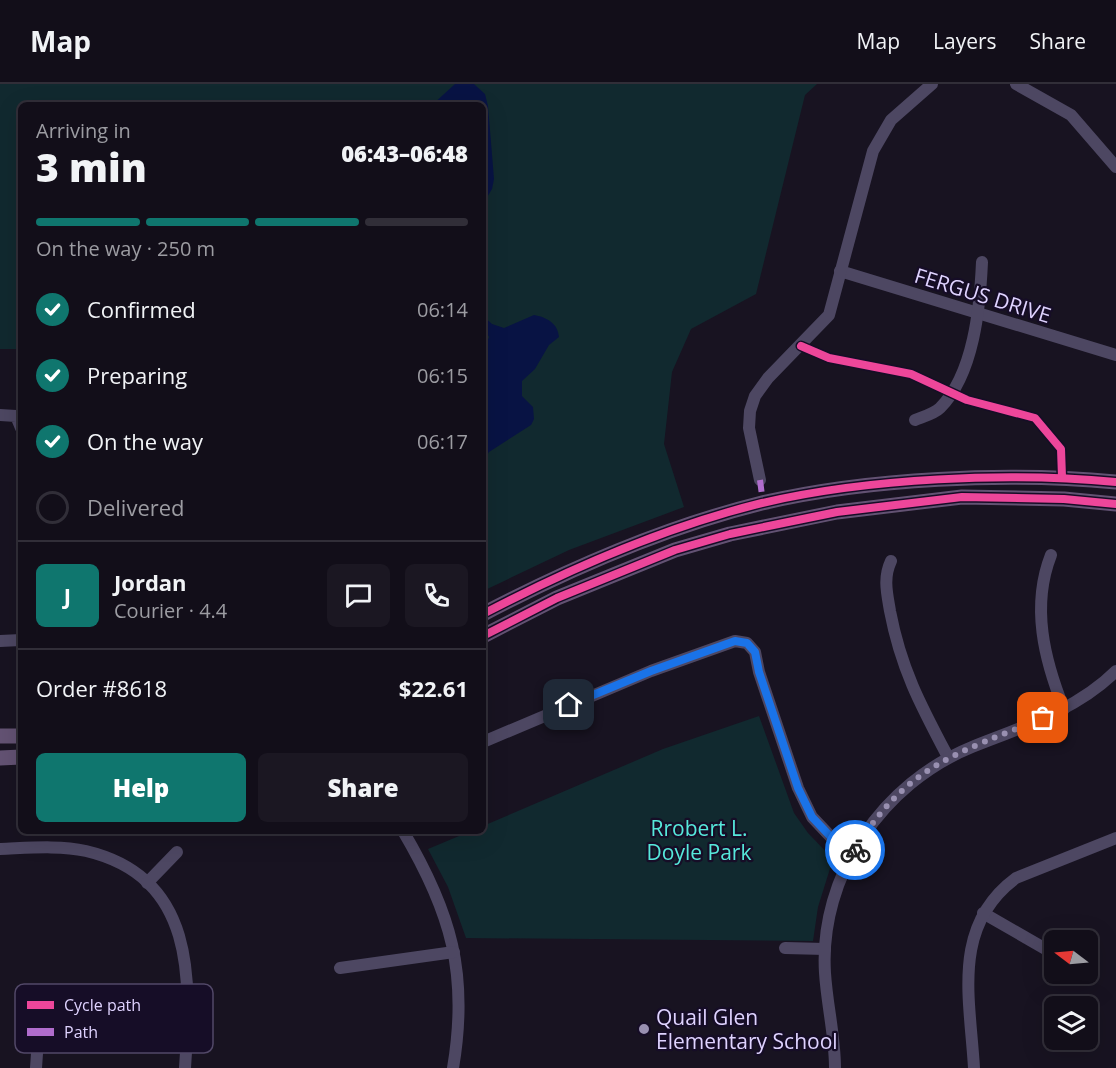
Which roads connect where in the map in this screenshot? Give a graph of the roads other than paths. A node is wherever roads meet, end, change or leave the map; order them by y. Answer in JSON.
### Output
{"nodes":[{"id":1,"x":932,"y":84,"type":"edge"},
{"id":2,"x":1016,"y":84,"type":"edge"},
{"id":3,"x":1116,"y":167,"type":"edge"},
{"id":4,"x":982,"y":262,"type":"dead end"},
{"id":5,"x":840,"y":272,"type":"junction"},
{"id":6,"x":979,"y":315,"type":"junction"},
{"id":7,"x":1116,"y":355,"type":"edge"},
{"id":8,"x":0,"y":415,"type":"edge"},
{"id":9,"x":915,"y":420,"type":"dead end"},
{"id":10,"x":18,"y":421,"type":"edge"},
{"id":11,"x":760,"y":480,"type":"dead end"},
{"id":12,"x":1116,"y":482,"type":"edge"},
{"id":13,"x":1116,"y":504,"type":"edge"},
{"id":14,"x":1051,"y":555,"type":"dead end"},
{"id":15,"x":891,"y":561,"type":"dead end"},
{"id":16,"x":486,"y":612,"type":"edge"},
{"id":17,"x":486,"y":634,"type":"edge"},
{"id":18,"x":18,"y":640,"type":"edge"},
{"id":19,"x":0,"y":641,"type":"edge"},
{"id":20,"x":1116,"y":671,"type":"edge"},
{"id":21,"x":1064,"y":709,"type":"junction"},
{"id":22,"x":0,"y":736,"type":"edge"},
{"id":23,"x":18,"y":736,"type":"edge"},
{"id":24,"x":486,"y":741,"type":"edge"},
{"id":25,"x":18,"y":757,"type":"edge"},
{"id":26,"x":948,"y":757,"type":"junction"},
{"id":27,"x":0,"y":758,"type":"edge"},
{"id":28,"x":405,"y":834,"type":"edge"},
{"id":29,"x":1116,"y":838,"type":"edge"},
{"id":30,"x":0,"y":849,"type":"edge"},
{"id":31,"x":855,"y":851,"type":"junction"},
{"id":32,"x":177,"y":852,"type":"dead end"},
{"id":33,"x":147,"y":883,"type":"junction"},
{"id":34,"x":983,"y":913,"type":"junction"},
{"id":35,"x":785,"y":948,"type":"dead end"},
{"id":36,"x":1044,"y":948,"type":"edge"},
{"id":37,"x":825,"y":949,"type":"junction"},
{"id":38,"x":454,"y":952,"type":"junction"},
{"id":39,"x":340,"y":968,"type":"dead end"},
{"id":40,"x":188,"y":984,"type":"edge"},
{"id":41,"x":37,"y":1053,"type":"edge"},
{"id":42,"x":186,"y":1053,"type":"edge"},
{"id":43,"x":36,"y":1068,"type":"edge"},
{"id":44,"x":185,"y":1068,"type":"edge"},
{"id":45,"x":453,"y":1068,"type":"edge"},
{"id":46,"x":836,"y":1068,"type":"edge"},
{"id":47,"x":974,"y":1068,"type":"edge"}],
"edges":[{"from":1,"to":5,"type":"street"},
{"from":2,"to":3,"type":"street"},
{"from":4,"to":6,"type":"street"},
{"from":5,"to":6,"type":"street","name":"FERGUS DRIVE"},
{"from":5,"to":11,"type":"street"},
{"from":6,"to":7,"type":"street","name":"FERGUS DRIVE"},
{"from":6,"to":9,"type":"street"},
{"from":8,"to":10,"type":"street"},
{"from":12,"to":16,"type":"main road"},
{"from":13,"to":17,"type":"main road"},
{"from":14,"to":21,"type":"street"},
{"from":15,"to":26,"type":"street"},
{"from":18,"to":19,"type":"street"},
{"from":20,"to":21,"type":"street"},
{"from":21,"to":26,"type":"street"},
{"from":22,"to":23,"type":"main road"},
{"from":24,"to":31,"type":"street"},
{"from":25,"to":27,"type":"main road"},
{"from":26,"to":31,"type":"street"},
{"from":28,"to":38,"type":"street"},
{"from":29,"to":34,"type":"street"},
{"from":30,"to":33,"type":"street"},
{"from":31,"to":37,"type":"street"},
{"from":32,"to":33,"type":"street"},
{"from":33,"to":40,"type":"street"},
{"from":34,"to":36,"type":"street"},
{"from":34,"to":47,"type":"street"},
{"from":35,"to":37,"type":"street"},
{"from":37,"to":46,"type":"street"},
{"from":38,"to":39,"type":"street"},
{"from":38,"to":45,"type":"street"},
{"from":41,"to":43,"type":"street"},
{"from":42,"to":44,"type":"street"}]}
